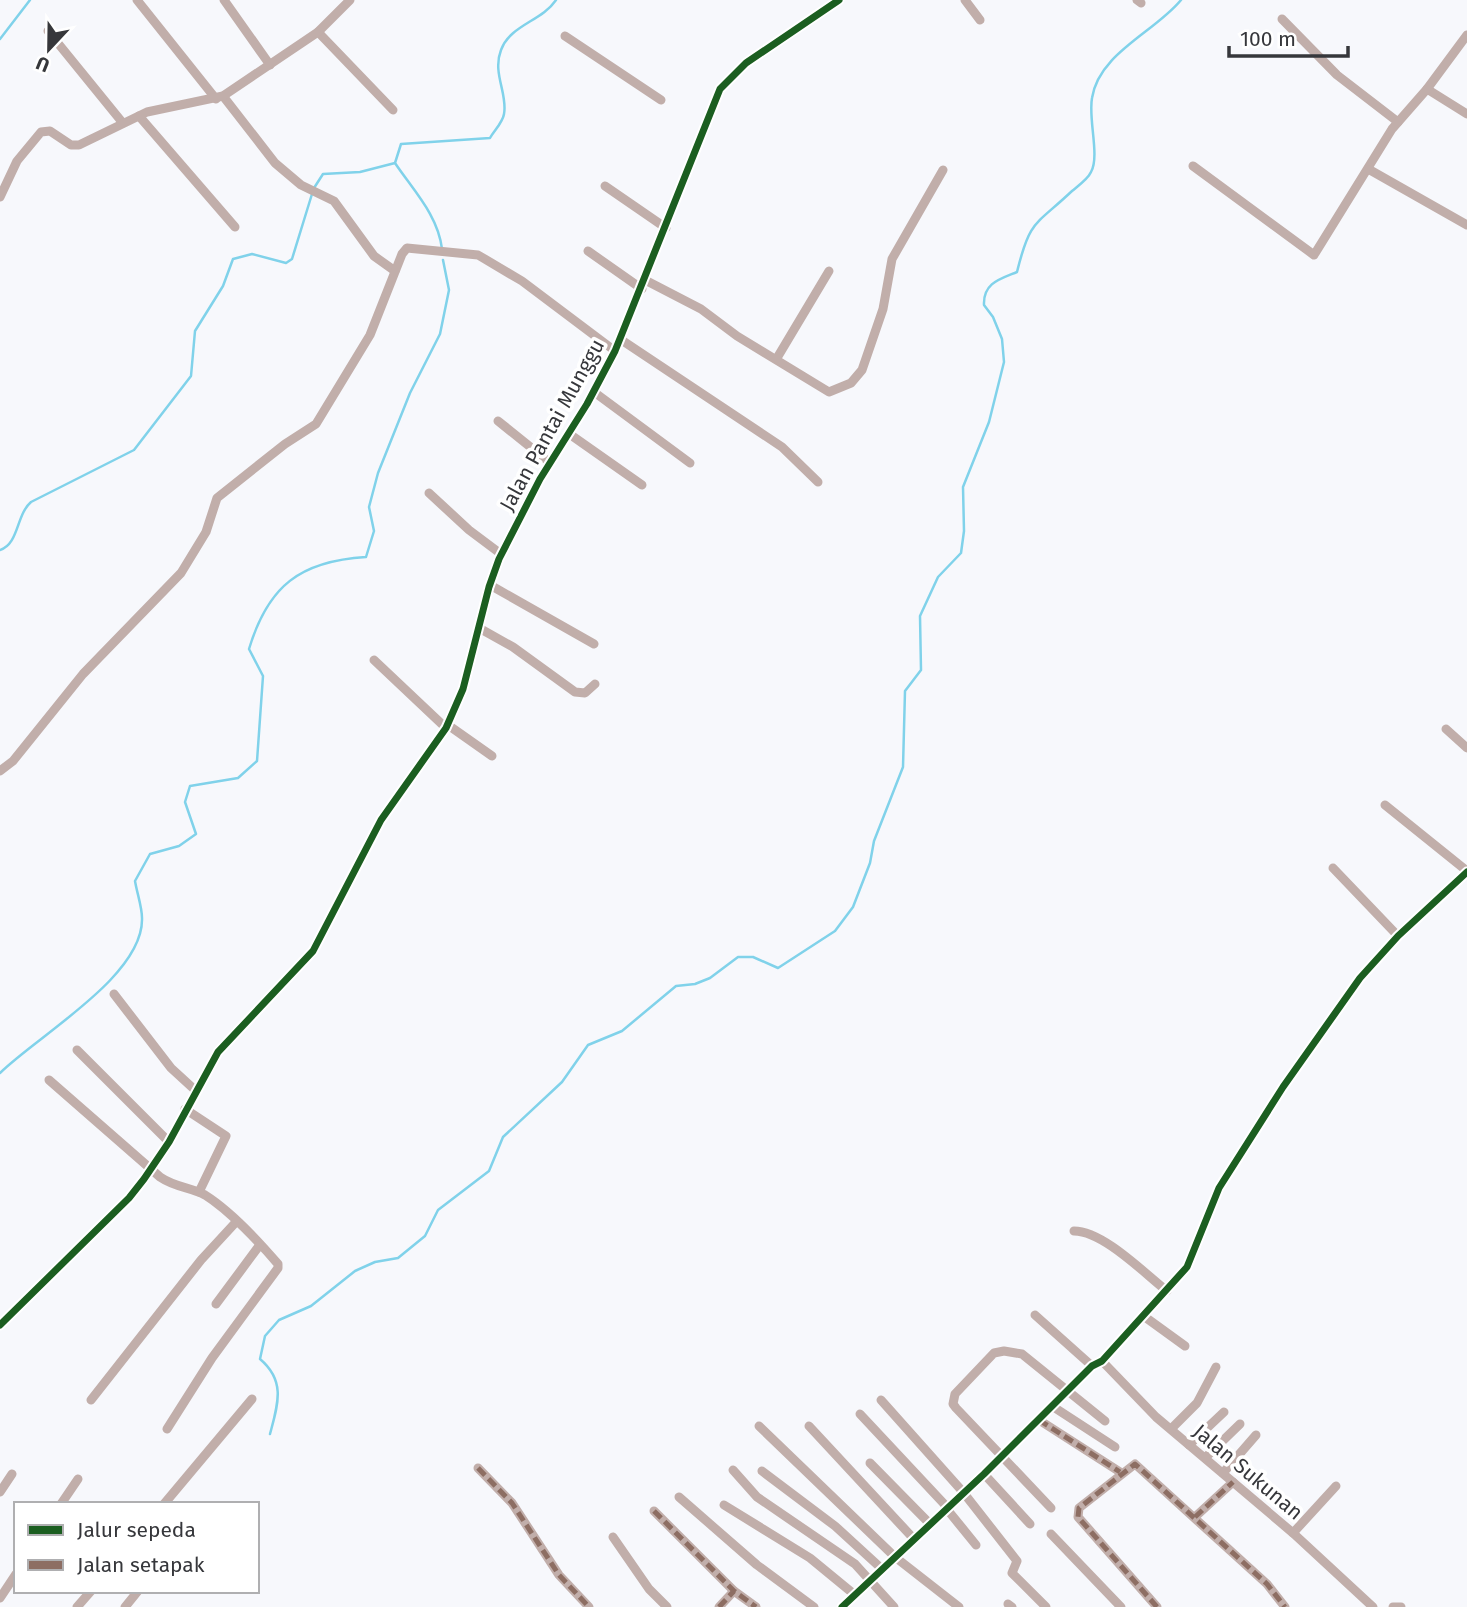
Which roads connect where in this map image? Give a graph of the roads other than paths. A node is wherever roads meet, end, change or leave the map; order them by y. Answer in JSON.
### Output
{"nodes":[{"id":1,"x":137,"y":0,"type":"edge"},
{"id":2,"x":225,"y":0,"type":"edge"},
{"id":3,"x":350,"y":0,"type":"edge"},
{"id":4,"x":839,"y":0,"type":"edge"},
{"id":5,"x":965,"y":0,"type":"edge"},
{"id":6,"x":1283,"y":19,"type":"dead end"},
{"id":7,"x":980,"y":20,"type":"dead end"},
{"id":8,"x":48,"y":31,"type":"dead end"},
{"id":9,"x":318,"y":32,"type":"junction"},
{"id":10,"x":1467,"y":34,"type":"edge"},
{"id":11,"x":565,"y":36,"type":"dead end"},
{"id":12,"x":270,"y":65,"type":"junction"},
{"id":13,"x":1427,"y":89,"type":"junction"},
{"id":14,"x":220,"y":97,"type":"junction"},
{"id":15,"x":661,"y":100,"type":"dead end"},
{"id":16,"x":393,"y":110,"type":"dead end"},
{"id":17,"x":1467,"y":114,"type":"edge"},
{"id":18,"x":139,"y":116,"type":"junction"},
{"id":19,"x":121,"y":122,"type":"junction"},
{"id":20,"x":1398,"y":122,"type":"junction"},
{"id":21,"x":1193,"y":166,"type":"dead end"},
{"id":22,"x":943,"y":170,"type":"dead end"},
{"id":23,"x":1370,"y":170,"type":"junction"},
{"id":24,"x":605,"y":186,"type":"dead end"},
{"id":25,"x":0,"y":197,"type":"edge"},
{"id":26,"x":1467,"y":225,"type":"edge"},
{"id":27,"x":235,"y":227,"type":"dead end"},
{"id":28,"x":666,"y":228,"type":"junction"},
{"id":29,"x":589,"y":251,"type":"dead end"},
{"id":30,"x":395,"y":271,"type":"junction"},
{"id":31,"x":829,"y":271,"type":"dead end"},
{"id":32,"x":644,"y":284,"type":"junction"},
{"id":33,"x":620,"y":339,"type":"junction"},
{"id":34,"x":615,"y":351,"type":"junction"},
{"id":35,"x":777,"y":358,"type":"junction"},
{"id":36,"x":594,"y":392,"type":"junction"},
{"id":37,"x":498,"y":421,"type":"dead end"},
{"id":38,"x":568,"y":433,"type":"junction"},
{"id":39,"x":550,"y":462,"type":"junction"},
{"id":40,"x":690,"y":463,"type":"dead end"},
{"id":41,"x":818,"y":482,"type":"dead end"},
{"id":42,"x":642,"y":485,"type":"dead end"},
{"id":43,"x":429,"y":493,"type":"dead end"},
{"id":44,"x":501,"y":554,"type":"junction"},
{"id":45,"x":490,"y":585,"type":"junction"},
{"id":46,"x":479,"y":628,"type":"junction"},
{"id":47,"x":593,"y":643,"type":"dead end"},
{"id":48,"x":374,"y":660,"type":"dead end"},
{"id":49,"x":595,"y":684,"type":"dead end"},
{"id":50,"x":447,"y":727,"type":"junction"},
{"id":51,"x":1446,"y":729,"type":"dead end"},
{"id":52,"x":1467,"y":748,"type":"edge"},
{"id":53,"x":492,"y":756,"type":"dead end"},
{"id":54,"x":0,"y":771,"type":"edge"},
{"id":55,"x":1385,"y":805,"type":"dead end"},
{"id":56,"x":1333,"y":868,"type":"dead end"},
{"id":57,"x":1467,"y":872,"type":"edge"},
{"id":58,"x":1398,"y":936,"type":"junction"},
{"id":59,"x":114,"y":994,"type":"dead end"},
{"id":60,"x":77,"y":1050,"type":"dead end"},
{"id":61,"x":49,"y":1080,"type":"dead end"},
{"id":62,"x":195,"y":1090,"type":"junction"},
{"id":63,"x":185,"y":1109,"type":"junction"},
{"id":64,"x":169,"y":1142,"type":"junction"},
{"id":65,"x":151,"y":1167,"type":"junction"},
{"id":66,"x":199,"y":1192,"type":"junction"},
{"id":67,"x":236,"y":1222,"type":"junction"},
{"id":68,"x":1074,"y":1231,"type":"dead end"},
{"id":69,"x":259,"y":1246,"type":"junction"},
{"id":70,"x":1167,"y":1291,"type":"junction"},
{"id":71,"x":216,"y":1304,"type":"dead end"},
{"id":72,"x":1035,"y":1315,"type":"dead end"},
{"id":73,"x":1145,"y":1317,"type":"junction"},
{"id":74,"x":0,"y":1325,"type":"edge"},
{"id":75,"x":1185,"y":1346,"type":"dead end"},
{"id":76,"x":1102,"y":1361,"type":"junction"},
{"id":77,"x":1092,"y":1366,"type":"junction"},
{"id":78,"x":1216,"y":1367,"type":"dead end"},
{"id":79,"x":1068,"y":1391,"type":"junction"},
{"id":80,"x":252,"y":1399,"type":"dead end"},
{"id":81,"x":91,"y":1400,"type":"dead end"},
{"id":82,"x":881,"y":1400,"type":"dead end"},
{"id":83,"x":1052,"y":1406,"type":"junction"},
{"id":84,"x":1224,"y":1412,"type":"dead end"},
{"id":85,"x":860,"y":1414,"type":"dead end"},
{"id":86,"x":1039,"y":1420,"type":"junction"},
{"id":87,"x":1105,"y":1421,"type":"dead end"},
{"id":88,"x":1240,"y":1424,"type":"dead end"},
{"id":89,"x":759,"y":1426,"type":"dead end"},
{"id":90,"x":809,"y":1426,"type":"dead end"},
{"id":91,"x":167,"y":1429,"type":"dead end"},
{"id":92,"x":1171,"y":1429,"type":"junction"},
{"id":93,"x":1256,"y":1435,"type":"dead end"},
{"id":94,"x":1189,"y":1445,"type":"junction"},
{"id":95,"x":1115,"y":1447,"type":"dead end"},
{"id":96,"x":1003,"y":1456,"type":"junction"},
{"id":97,"x":1206,"y":1457,"type":"junction"},
{"id":98,"x":870,"y":1463,"type":"dead end"},
{"id":99,"x":478,"y":1468,"type":"dead end"},
{"id":100,"x":733,"y":1470,"type":"dead end"},
{"id":101,"x":762,"y":1471,"type":"dead end"},
{"id":102,"x":1120,"y":1472,"type":"junction"},
{"id":103,"x":1223,"y":1473,"type":"junction"},
{"id":104,"x":12,"y":1474,"type":"dead end"},
{"id":105,"x":984,"y":1474,"type":"junction"},
{"id":106,"x":78,"y":1479,"type":"dead end"},
{"id":107,"x":1233,"y":1482,"type":"junction"},
{"id":108,"x":1336,"y":1486,"type":"dead end"},
{"id":109,"x":0,"y":1492,"type":"edge"},
{"id":110,"x":962,"y":1492,"type":"junction"},
{"id":111,"x":679,"y":1497,"type":"dead end"},
{"id":112,"x":62,"y":1502,"type":"edge"},
{"id":113,"x":166,"y":1502,"type":"edge"},
{"id":114,"x":724,"y":1505,"type":"dead end"},
{"id":115,"x":946,"y":1507,"type":"junction"},
{"id":116,"x":1051,"y":1508,"type":"dead end"},
{"id":117,"x":654,"y":1510,"type":"dead end"},
{"id":118,"x":1195,"y":1517,"type":"junction"},
{"id":119,"x":929,"y":1523,"type":"junction"},
{"id":120,"x":1030,"y":1524,"type":"dead end"},
{"id":121,"x":1293,"y":1532,"type":"junction"},
{"id":122,"x":1051,"y":1534,"type":"dead end"},
{"id":123,"x":613,"y":1537,"type":"dead end"},
{"id":124,"x":913,"y":1538,"type":"junction"},
{"id":125,"x":976,"y":1545,"type":"dead end"},
{"id":126,"x":895,"y":1557,"type":"junction"},
{"id":127,"x":882,"y":1569,"type":"junction"},
{"id":128,"x":14,"y":1577,"type":"edge"},
{"id":129,"x":870,"y":1580,"type":"junction"},
{"id":130,"x":734,"y":1591,"type":"junction"},
{"id":131,"x":89,"y":1593,"type":"edge"},
{"id":132,"x":136,"y":1593,"type":"edge"},
{"id":133,"x":856,"y":1595,"type":"junction"},
{"id":134,"x":0,"y":1598,"type":"edge"},
{"id":135,"x":77,"y":1607,"type":"edge"},
{"id":136,"x":125,"y":1607,"type":"edge"},
{"id":137,"x":589,"y":1607,"type":"edge"},
{"id":138,"x":667,"y":1607,"type":"edge"},
{"id":139,"x":719,"y":1607,"type":"edge"},
{"id":140,"x":756,"y":1607,"type":"edge"},
{"id":141,"x":814,"y":1607,"type":"edge"},
{"id":142,"x":842,"y":1607,"type":"edge"},
{"id":143,"x":894,"y":1607,"type":"edge"},
{"id":144,"x":959,"y":1607,"type":"edge"},
{"id":145,"x":1046,"y":1607,"type":"edge"},
{"id":146,"x":1121,"y":1607,"type":"edge"},
{"id":147,"x":1157,"y":1607,"type":"edge"},
{"id":148,"x":1286,"y":1607,"type":"edge"},
{"id":149,"x":1373,"y":1607,"type":"edge"},
{"id":150,"x":1393,"y":1607,"type":"edge"},
{"id":151,"x":1401,"y":1607,"type":"edge"}],
"edges":[{"from":1,"to":14,"type":"street"},
{"from":2,"to":12,"type":"street"},
{"from":3,"to":9,"type":"street"},
{"from":4,"to":28,"type":"street","name":"Jalan Pantai Munggu"},
{"from":5,"to":7,"type":"street"},
{"from":6,"to":20,"type":"street"},
{"from":8,"to":19,"type":"street"},
{"from":9,"to":12,"type":"street"},
{"from":9,"to":16,"type":"street"},
{"from":10,"to":13,"type":"street"},
{"from":11,"to":15,"type":"street"},
{"from":12,"to":14,"type":"street"},
{"from":13,"to":17,"type":"street"},
{"from":13,"to":20,"type":"street"},
{"from":14,"to":18,"type":"street"},
{"from":14,"to":30,"type":"street"},
{"from":18,"to":19,"type":"street"},
{"from":18,"to":27,"type":"street"},
{"from":19,"to":25,"type":"street"},
{"from":20,"to":23,"type":"street"},
{"from":21,"to":23,"type":"street"},
{"from":22,"to":35,"type":"street"},
{"from":23,"to":26,"type":"street"},
{"from":24,"to":28,"type":"street"},
{"from":28,"to":32,"type":"street","name":"Jalan Pantai Munggu"},
{"from":29,"to":32,"type":"street"},
{"from":30,"to":34,"type":"street"},
{"from":30,"to":54,"type":"street"},
{"from":31,"to":35,"type":"street"},
{"from":32,"to":33,"type":"street","name":"Jalan Pantai Munggu"},
{"from":32,"to":35,"type":"street"},
{"from":33,"to":34,"type":"street","name":"Jalan Pantai Munggu"},
{"from":33,"to":41,"type":"street"},
{"from":34,"to":36,"type":"street","name":"Jalan Pantai Munggu"},
{"from":36,"to":38,"type":"street","name":"Jalan Pantai Munggu"},
{"from":36,"to":40,"type":"street"},
{"from":37,"to":39,"type":"street"},
{"from":38,"to":39,"type":"street","name":"Jalan Pantai Munggu"},
{"from":38,"to":42,"type":"street"},
{"from":39,"to":44,"type":"street","name":"Jalan Pantai Munggu"},
{"from":43,"to":44,"type":"street"},
{"from":44,"to":45,"type":"street","name":"Jalan Pantai Munggu"},
{"from":45,"to":46,"type":"street","name":"Jalan Pantai Munggu"},
{"from":45,"to":47,"type":"street"},
{"from":46,"to":49,"type":"street"},
{"from":46,"to":50,"type":"street","name":"Jalan Pantai Munggu"},
{"from":48,"to":50,"type":"street"},
{"from":50,"to":53,"type":"street"},
{"from":50,"to":62,"type":"street","name":"Jalan Pantai Munggu"},
{"from":51,"to":52,"type":"street"},
{"from":55,"to":57,"type":"street"},
{"from":56,"to":58,"type":"street"},
{"from":57,"to":58,"type":"street"},
{"from":58,"to":70,"type":"street"},
{"from":59,"to":62,"type":"street"},
{"from":60,"to":64,"type":"street"},
{"from":61,"to":65,"type":"street"},
{"from":62,"to":63,"type":"street","name":"Jalan Pantai Munggu"},
{"from":63,"to":64,"type":"street","name":"Jalan Pantai Munggu"},
{"from":63,"to":66,"type":"street"},
{"from":64,"to":65,"type":"street","name":"Jalan Pantai Munggu"},
{"from":65,"to":66,"type":"street"},
{"from":65,"to":74,"type":"street","name":"Jalan Pantai Munggu"},
{"from":66,"to":67,"type":"street"},
{"from":67,"to":69,"type":"street"},
{"from":67,"to":81,"type":"street"},
{"from":68,"to":70,"type":"street"},
{"from":69,"to":71,"type":"street"},
{"from":69,"to":91,"type":"street"},
{"from":70,"to":73,"type":"street"},
{"from":72,"to":77,"type":"street"},
{"from":73,"to":75,"type":"street"},
{"from":73,"to":76,"type":"street"},
{"from":76,"to":77,"type":"street"},
{"from":76,"to":92,"type":"street","name":"Jalan Sukunan"},
{"from":77,"to":79,"type":"street"},
{"from":78,"to":92,"type":"street"},
{"from":79,"to":83,"type":"street"},
{"from":79,"to":87,"type":"street"},
{"from":79,"to":96,"type":"street"},
{"from":80,"to":113,"type":"street"},
{"from":82,"to":110,"type":"street"},
{"from":83,"to":86,"type":"street"},
{"from":83,"to":95,"type":"street"},
{"from":84,"to":94,"type":"street"},
{"from":85,"to":115,"type":"street"},
{"from":86,"to":96,"type":"street"},
{"from":86,"to":102,"type":"street"},
{"from":88,"to":97,"type":"street"},
{"from":89,"to":126,"type":"street"},
{"from":90,"to":124,"type":"street"},
{"from":92,"to":94,"type":"street","name":"Jalan Sukunan"},
{"from":93,"to":103,"type":"street"},
{"from":94,"to":97,"type":"street","name":"Jalan Sukunan"},
{"from":96,"to":105,"type":"street"},
{"from":96,"to":116,"type":"street"},
{"from":97,"to":103,"type":"street","name":"Jalan Sukunan"},
{"from":98,"to":119,"type":"street"},
{"from":99,"to":137,"type":"street"},
{"from":100,"to":129,"type":"street"},
{"from":101,"to":127,"type":"street"},
{"from":102,"to":118,"type":"street"},
{"from":102,"to":147,"type":"street"},
{"from":103,"to":107,"type":"street","name":"Jalan Sukunan"},
{"from":104,"to":109,"type":"street"},
{"from":105,"to":110,"type":"street"},
{"from":105,"to":120,"type":"street"},
{"from":106,"to":112,"type":"street"},
{"from":107,"to":118,"type":"street"},
{"from":107,"to":121,"type":"street","name":"Jalan Sukunan"},
{"from":108,"to":121,"type":"street"},
{"from":110,"to":115,"type":"street"},
{"from":110,"to":145,"type":"street"},
{"from":111,"to":141,"type":"street"},
{"from":114,"to":133,"type":"street"},
{"from":115,"to":119,"type":"street"},
{"from":115,"to":125,"type":"street"},
{"from":117,"to":130,"type":"street"},
{"from":118,"to":148,"type":"street"},
{"from":119,"to":124,"type":"street"},
{"from":121,"to":149,"type":"street","name":"Jalan Sukunan"},
{"from":122,"to":146,"type":"street"},
{"from":123,"to":138,"type":"street"},
{"from":124,"to":126,"type":"street"},
{"from":126,"to":127,"type":"street"},
{"from":126,"to":144,"type":"street"},
{"from":127,"to":129,"type":"street"},
{"from":128,"to":134,"type":"street"},
{"from":129,"to":133,"type":"street"},
{"from":129,"to":143,"type":"street"},
{"from":130,"to":139,"type":"street"},
{"from":130,"to":140,"type":"street"},
{"from":131,"to":135,"type":"street"},
{"from":132,"to":136,"type":"street"},
{"from":133,"to":142,"type":"street"},
{"from":150,"to":151,"type":"street"}]}
